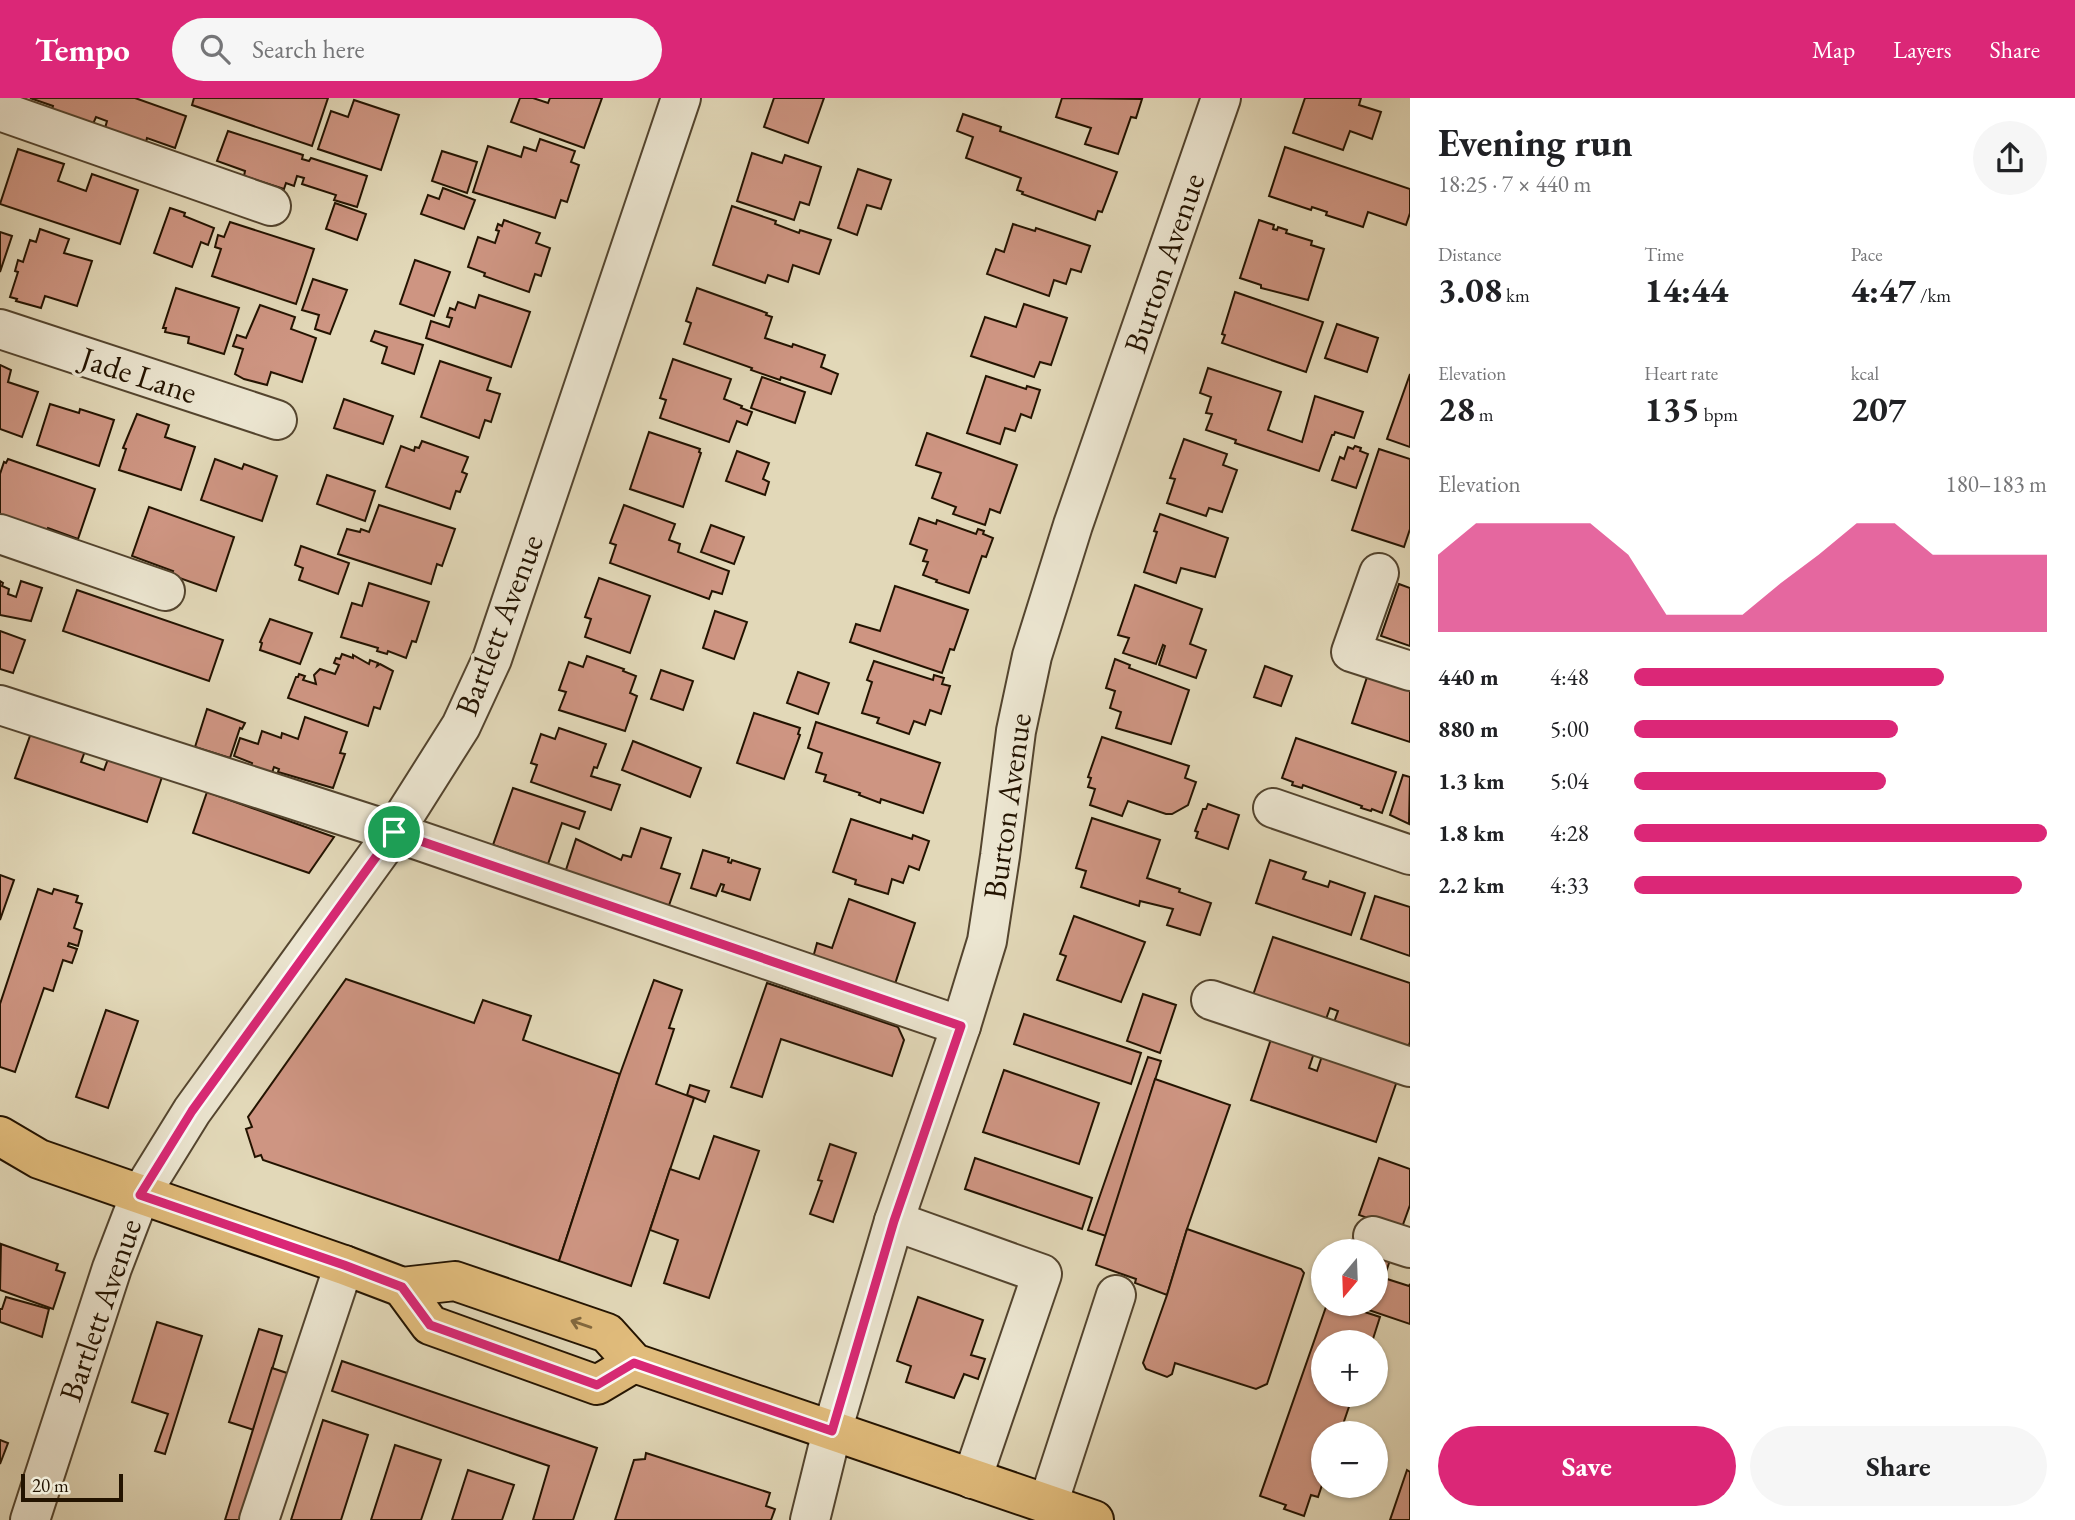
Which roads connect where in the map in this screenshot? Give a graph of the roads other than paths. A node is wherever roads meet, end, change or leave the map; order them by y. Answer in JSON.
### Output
{"nodes":[{"id":1,"x":681,"y":98,"type":"edge"},
{"id":2,"x":1221,"y":98,"type":"edge"},
{"id":3,"x":0,"y":111,"type":"edge"},
{"id":4,"x":271,"y":206,"type":"dead end"},
{"id":5,"x":0,"y":329,"type":"edge"},
{"id":6,"x":277,"y":420,"type":"dead end"},
{"id":7,"x":0,"y":534,"type":"edge"},
{"id":8,"x":1379,"y":573,"type":"dead end"},
{"id":9,"x":164,"y":591,"type":"dead end"},
{"id":10,"x":1410,"y":671,"type":"edge"},
{"id":11,"x":0,"y":705,"type":"edge"},
{"id":12,"x":1273,"y":808,"type":"dead end"},
{"id":13,"x":394,"y":832,"type":"junction"},
{"id":14,"x":1410,"y":855,"type":"edge"},
{"id":15,"x":1211,"y":1000,"type":"dead end"},
{"id":16,"x":961,"y":1026,"type":"junction"},
{"id":17,"x":1410,"y":1067,"type":"edge"},
{"id":18,"x":0,"y":1136,"type":"edge"},
{"id":19,"x":0,"y":1158,"type":"edge"},
{"id":20,"x":39,"y":1159,"type":"junction"},
{"id":21,"x":140,"y":1195,"type":"junction"},
{"id":22,"x":894,"y":1221,"type":"junction"},
{"id":23,"x":1373,"y":1236,"type":"dead end"},
{"id":24,"x":1410,"y":1248,"type":"edge"},
{"id":25,"x":344,"y":1265,"type":"junction"},
{"id":26,"x":402,"y":1287,"type":"junction"},
{"id":27,"x":1116,"y":1295,"type":"dead end"},
{"id":28,"x":634,"y":1363,"type":"junction"},
{"id":29,"x":832,"y":1431,"type":"junction"},
{"id":30,"x":972,"y":1479,"type":"junction"},
{"id":31,"x":1048,"y":1504,"type":"junction"},
{"id":32,"x":30,"y":1520,"type":"edge"},
{"id":33,"x":259,"y":1520,"type":"edge"},
{"id":34,"x":810,"y":1520,"type":"edge"},
{"id":35,"x":1094,"y":1520,"type":"edge"}],
"edges":[{"from":1,"to":13,"type":"street","name":"Bartlett Avenue"},
{"from":2,"to":16,"type":"street","name":"Burton Avenue"},
{"from":3,"to":4,"type":"street"},
{"from":5,"to":6,"type":"street","name":"Jade Lane"},
{"from":7,"to":9,"type":"street"},
{"from":8,"to":10,"type":"street"},
{"from":11,"to":13,"type":"street"},
{"from":12,"to":14,"type":"street"},
{"from":13,"to":16,"type":"street"},
{"from":13,"to":21,"type":"street","name":"Bartlett Avenue"},
{"from":15,"to":17,"type":"street"},
{"from":16,"to":22,"type":"street","name":"Burton Avenue"},
{"from":18,"to":20,"type":"main road"},
{"from":19,"to":20,"type":"main road"},
{"from":20,"to":21,"type":"main road"},
{"from":21,"to":25,"type":"main road"},
{"from":21,"to":32,"type":"street","name":"Bartlett Avenue"},
{"from":22,"to":29,"type":"street","name":"Burton Avenue"},
{"from":22,"to":30,"type":"street"},
{"from":23,"to":24,"type":"street"},
{"from":25,"to":26,"type":"main road"},
{"from":25,"to":33,"type":"street"},
{"from":28,"to":26,"type":"main road","one_way":true},
{"from":26,"to":28,"type":"main road"},
{"from":27,"to":31,"type":"street"},
{"from":28,"to":29,"type":"main road"},
{"from":29,"to":30,"type":"main road"},
{"from":29,"to":34,"type":"street","name":"Burton Avenue"},
{"from":30,"to":31,"type":"main road"},
{"from":31,"to":35,"type":"main road"}]}
